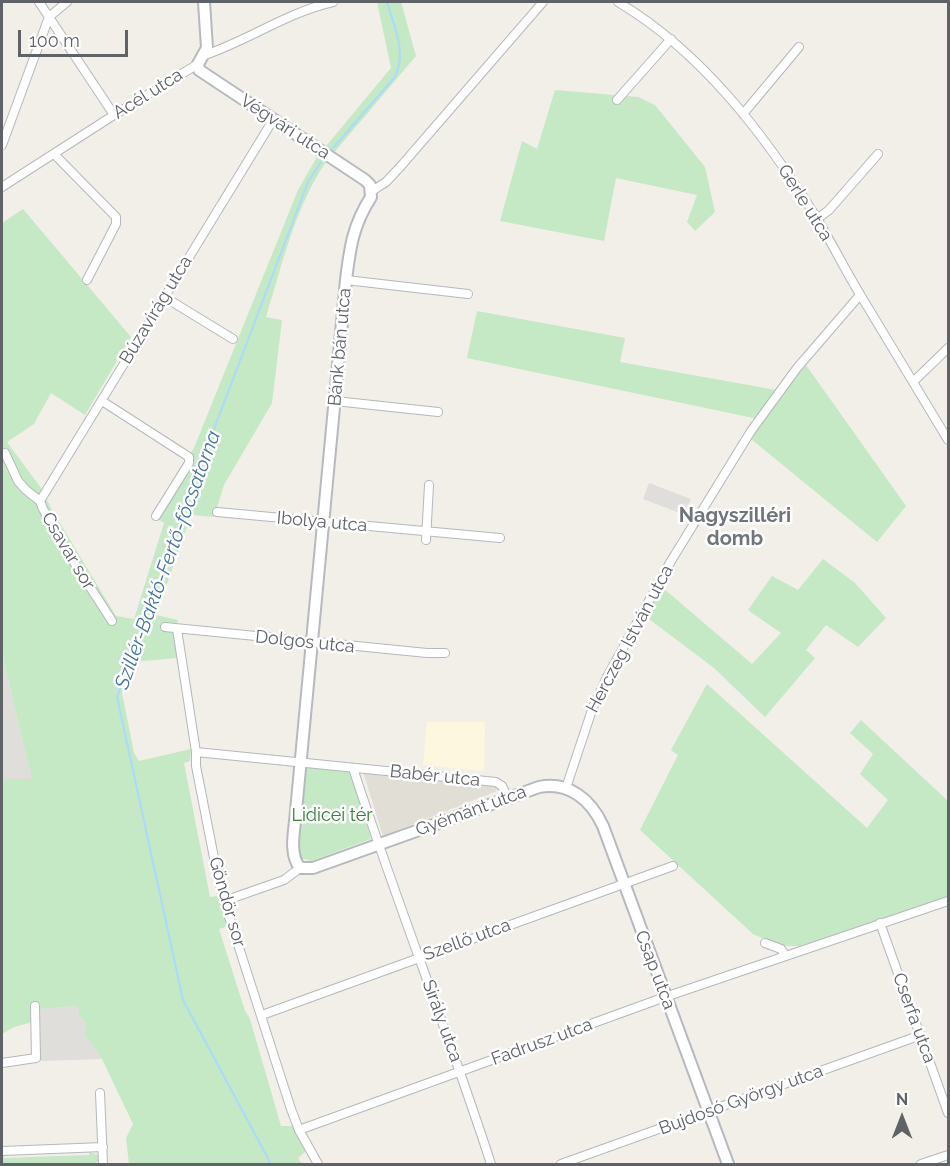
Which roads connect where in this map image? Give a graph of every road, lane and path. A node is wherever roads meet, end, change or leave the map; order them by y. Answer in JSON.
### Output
{"nodes":[{"id":1,"x":39,"y":2,"type":"edge"},
{"id":2,"x":67,"y":2,"type":"edge"},
{"id":3,"x":204,"y":2,"type":"edge"},
{"id":4,"x":333,"y":2,"type":"edge"},
{"id":5,"x":543,"y":2,"type":"edge"},
{"id":6,"x":618,"y":2,"type":"edge"},
{"id":7,"x":311,"y":4,"type":"edge"},
{"id":8,"x":48,"y":17,"type":"junction"},
{"id":9,"x":671,"y":39,"type":"junction"},
{"id":10,"x":799,"y":47,"type":"dead end"},
{"id":11,"x":201,"y":60,"type":"junction"},
{"id":12,"x":617,"y":100,"type":"dead end"},
{"id":13,"x":743,"y":114,"type":"junction"},
{"id":14,"x":114,"y":115,"type":"junction"},
{"id":15,"x":273,"y":120,"type":"junction"},
{"id":16,"x":2,"y":145,"type":"edge"},
{"id":17,"x":54,"y":154,"type":"junction"},
{"id":18,"x":878,"y":154,"type":"dead end"},
{"id":19,"x":2,"y":187,"type":"edge"},
{"id":20,"x":372,"y":191,"type":"junction"},
{"id":21,"x":817,"y":219,"type":"junction"},
{"id":22,"x":87,"y":280,"type":"dead end"},
{"id":23,"x":346,"y":280,"type":"junction"},
{"id":24,"x":468,"y":294,"type":"dead end"},
{"id":25,"x":860,"y":295,"type":"junction"},
{"id":26,"x":166,"y":298,"type":"junction"},
{"id":27,"x":233,"y":339,"type":"dead end"},
{"id":28,"x":948,"y":348,"type":"edge"},
{"id":29,"x":913,"y":382,"type":"junction"},
{"id":30,"x":102,"y":401,"type":"junction"},
{"id":31,"x":334,"y":401,"type":"junction"},
{"id":32,"x":438,"y":412,"type":"dead end"},
{"id":33,"x":948,"y":440,"type":"edge"},
{"id":34,"x":5,"y":453,"type":"dead end"},
{"id":35,"x":429,"y":485,"type":"dead end"},
{"id":36,"x":40,"y":501,"type":"junction"},
{"id":37,"x":217,"y":512,"type":"dead end"},
{"id":38,"x":156,"y":516,"type":"dead end"},
{"id":39,"x":323,"y":523,"type":"junction"},
{"id":40,"x":427,"y":536,"type":"junction"},
{"id":41,"x":500,"y":538,"type":"dead end"},
{"id":42,"x":112,"y":621,"type":"dead end"},
{"id":43,"x":165,"y":627,"type":"dead end"},
{"id":44,"x":177,"y":629,"type":"junction"},
{"id":45,"x":312,"y":642,"type":"junction"},
{"id":46,"x":445,"y":653,"type":"dead end"},
{"id":47,"x":196,"y":752,"type":"junction"},
{"id":48,"x":301,"y":762,"type":"junction"},
{"id":49,"x":353,"y":768,"type":"junction"},
{"id":50,"x":566,"y":788,"type":"junction"},
{"id":51,"x":508,"y":798,"type":"junction"},
{"id":52,"x":377,"y":845,"type":"junction"},
{"id":53,"x":673,"y":866,"type":"dead end"},
{"id":54,"x":300,"y":868,"type":"junction"},
{"id":55,"x":623,"y":884,"type":"junction"},
{"id":56,"x":224,"y":901,"type":"junction"},
{"id":57,"x":948,"y":901,"type":"edge"},
{"id":58,"x":880,"y":923,"type":"junction"},
{"id":59,"x":765,"y":943,"type":"dead end"},
{"id":60,"x":785,"y":956,"type":"junction"},
{"id":61,"x":419,"y":957,"type":"junction"},
{"id":62,"x":665,"y":997,"type":"junction"},
{"id":63,"x":35,"y":1006,"type":"dead end"},
{"id":64,"x":262,"y":1015,"type":"junction"},
{"id":65,"x":921,"y":1035,"type":"junction"},
{"id":66,"x":2,"y":1063,"type":"edge"},
{"id":67,"x":460,"y":1072,"type":"junction"},
{"id":68,"x":100,"y":1093,"type":"dead end"},
{"id":69,"x":708,"y":1111,"type":"junction"},
{"id":70,"x":948,"y":1113,"type":"edge"},
{"id":71,"x":298,"y":1130,"type":"junction"},
{"id":72,"x":103,"y":1147,"type":"junction"},
{"id":73,"x":2,"y":1151,"type":"edge"},
{"id":74,"x":948,"y":1155,"type":"edge"},
{"id":75,"x":103,"y":1164,"type":"edge"},
{"id":76,"x":318,"y":1164,"type":"edge"},
{"id":77,"x":491,"y":1164,"type":"edge"},
{"id":78,"x":561,"y":1164,"type":"edge"},
{"id":79,"x":728,"y":1164,"type":"edge"},
{"id":80,"x":921,"y":1164,"type":"edge"}],
"edges":[{"from":1,"to":8,"type":"street"},
{"from":2,"to":8,"type":"street"},
{"from":3,"to":11,"type":"street"},
{"from":4,"to":7,"type":"street","name":"Acél utca"},
{"from":5,"to":20,"type":"street","name":"Bánk bán utca"},
{"from":6,"to":9,"type":"street","name":"Gerle utca"},
{"from":7,"to":11,"type":"street","name":"Acél utca"},
{"from":8,"to":14,"type":"street"},
{"from":8,"to":16,"type":"street"},
{"from":9,"to":12,"type":"street"},
{"from":9,"to":13,"type":"street","name":"Gerle utca"},
{"from":10,"to":13,"type":"street"},
{"from":11,"to":14,"type":"street","name":"Acél utca"},
{"from":11,"to":15,"type":"street","name":"Végvári utca"},
{"from":13,"to":21,"type":"street","name":"Gerle utca"},
{"from":14,"to":17,"type":"street","name":"Acél utca"},
{"from":15,"to":20,"type":"street","name":"Végvári utca"},
{"from":15,"to":26,"type":"street","name":"Búzavirág utca"},
{"from":17,"to":19,"type":"street","name":"Acél utca"},
{"from":17,"to":22,"type":"street"},
{"from":18,"to":21,"type":"street"},
{"from":20,"to":23,"type":"street","name":"Bánk bán utca"},
{"from":21,"to":25,"type":"street","name":"Gerle utca"},
{"from":23,"to":24,"type":"street"},
{"from":23,"to":31,"type":"street","name":"Bánk bán utca"},
{"from":25,"to":29,"type":"street","name":"Gerle utca"},
{"from":25,"to":50,"type":"street","name":"Herczeg István utca"},
{"from":26,"to":27,"type":"street"},
{"from":26,"to":30,"type":"street","name":"Búzavirág utca"},
{"from":28,"to":29,"type":"street"},
{"from":29,"to":33,"type":"street","name":"Gerle utca"},
{"from":30,"to":36,"type":"street","name":"Búzavirág utca"},
{"from":30,"to":38,"type":"street"},
{"from":31,"to":32,"type":"street"},
{"from":31,"to":39,"type":"street","name":"Bánk bán utca"},
{"from":34,"to":36,"type":"street","name":"Csavar sor"},
{"from":35,"to":40,"type":"street"},
{"from":36,"to":42,"type":"street","name":"Csavar sor"},
{"from":37,"to":39,"type":"street","name":"Ibolya utca"},
{"from":39,"to":40,"type":"street","name":"Ibolya utca"},
{"from":39,"to":45,"type":"street","name":"Bánk bán utca"},
{"from":40,"to":41,"type":"street","name":"Ibolya utca"},
{"from":43,"to":44,"type":"street","name":"Dolgos utca"},
{"from":44,"to":45,"type":"street","name":"Dolgos utca"},
{"from":44,"to":47,"type":"street","name":"Göndör sor"},
{"from":45,"to":46,"type":"street","name":"Dolgos utca"},
{"from":45,"to":48,"type":"street","name":"Bánk bán utca"},
{"from":47,"to":48,"type":"street"},
{"from":47,"to":56,"type":"street","name":"Göndör sor"},
{"from":48,"to":49,"type":"street"},
{"from":48,"to":54,"type":"street"},
{"from":49,"to":51,"type":"street","name":"Babér utca"},
{"from":49,"to":52,"type":"street"},
{"from":50,"to":51,"type":"street","name":"Gyémánt utca"},
{"from":50,"to":55,"type":"street","name":"Csap utca"},
{"from":51,"to":52,"type":"street","name":"Gyémánt utca"},
{"from":52,"to":54,"type":"street"},
{"from":52,"to":61,"type":"street","name":"Sirály utca"},
{"from":53,"to":55,"type":"street","name":"Szellő utca"},
{"from":54,"to":56,"type":"street"},
{"from":55,"to":61,"type":"street","name":"Szellő utca"},
{"from":55,"to":62,"type":"street","name":"Csap utca"},
{"from":56,"to":64,"type":"street","name":"Göndör sor"},
{"from":57,"to":58,"type":"street","name":"Fadrusz utca"},
{"from":58,"to":60,"type":"street","name":"Fadrusz utca"},
{"from":58,"to":65,"type":"street","name":"Cserfa utca"},
{"from":59,"to":60,"type":"street"},
{"from":60,"to":62,"type":"street","name":"Fadrusz utca"},
{"from":61,"to":64,"type":"street","name":"Szellő utca"},
{"from":61,"to":67,"type":"street","name":"Sirály utca"},
{"from":62,"to":67,"type":"street","name":"Fadrusz utca"},
{"from":62,"to":69,"type":"street","name":"Csap utca"},
{"from":63,"to":66,"type":"street"},
{"from":64,"to":71,"type":"street","name":"Göndör sor"},
{"from":65,"to":69,"type":"street","name":"Bujdosó György utca"},
{"from":65,"to":70,"type":"street","name":"Cserfa utca"},
{"from":67,"to":71,"type":"street","name":"Fadrusz utca"},
{"from":67,"to":77,"type":"street","name":"Sirály utca"},
{"from":68,"to":72,"type":"street"},
{"from":69,"to":78,"type":"street","name":"Bujdosó György utca"},
{"from":69,"to":79,"type":"street","name":"Csap utca"},
{"from":71,"to":76,"type":"street","name":"Göndör sor"},
{"from":72,"to":73,"type":"street"},
{"from":72,"to":75,"type":"street"},
{"from":74,"to":80,"type":"street"}]}
